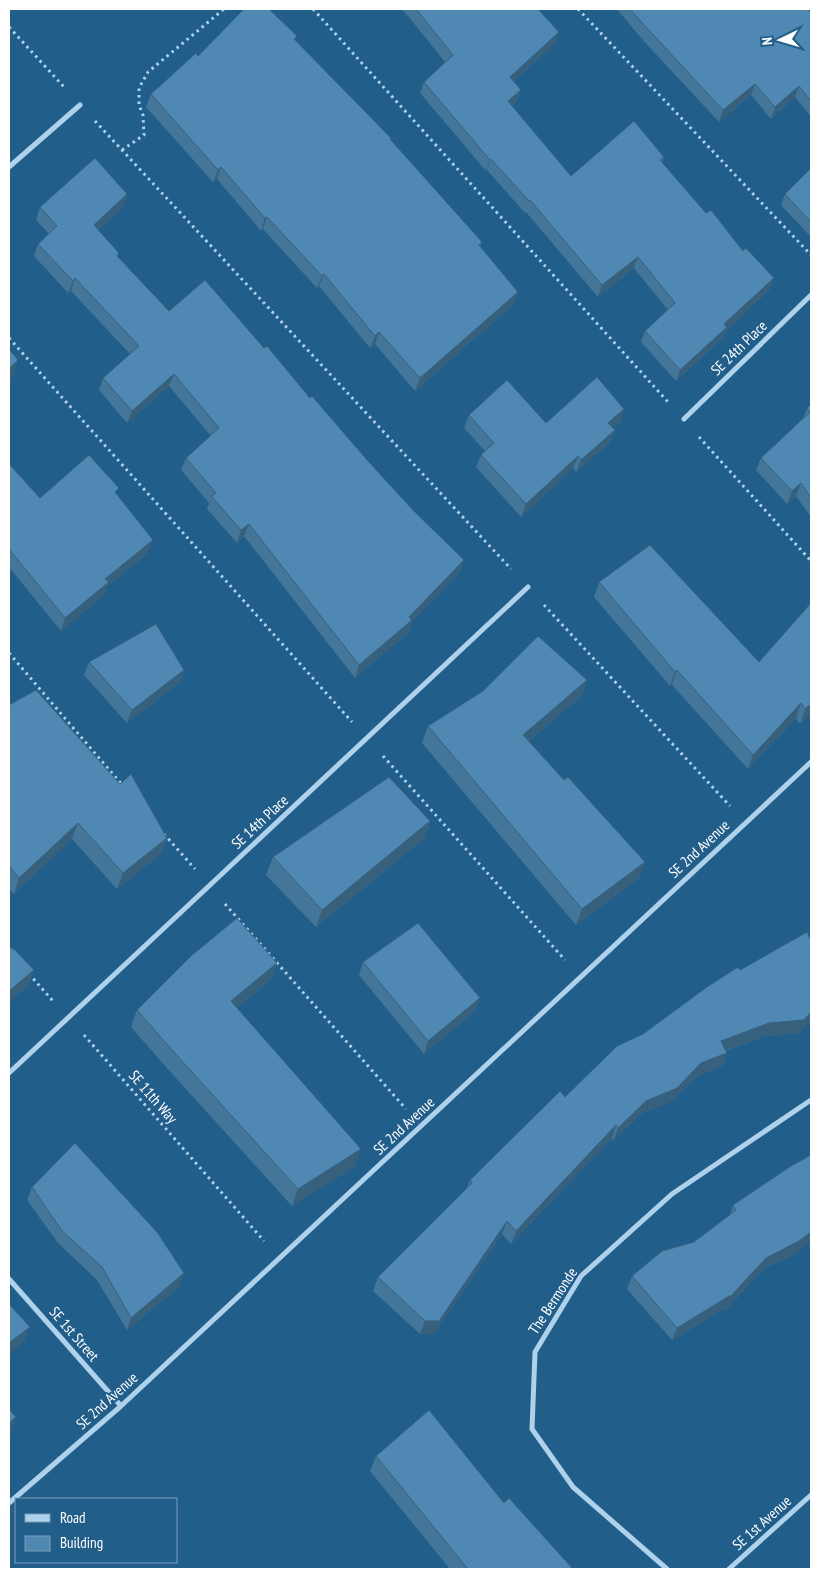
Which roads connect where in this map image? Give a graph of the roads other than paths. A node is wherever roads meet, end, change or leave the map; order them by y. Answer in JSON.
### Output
{"nodes":[{"id":1,"x":80,"y":105,"type":"road end"},
{"id":2,"x":9,"y":167,"type":"edge"},
{"id":3,"x":811,"y":296,"type":"edge"},
{"id":4,"x":684,"y":419,"type":"road end"},
{"id":5,"x":528,"y":587,"type":"road end"},
{"id":6,"x":811,"y":762,"type":"edge"},
{"id":7,"x":9,"y":1073,"type":"edge"},
{"id":8,"x":811,"y":1100,"type":"edge"},
{"id":9,"x":9,"y":1279,"type":"edge"},
{"id":10,"x":121,"y":1406,"type":"junction"},
{"id":11,"x":811,"y":1495,"type":"edge"},
{"id":12,"x":9,"y":1503,"type":"edge"},
{"id":13,"x":667,"y":1569,"type":"edge"},
{"id":14,"x":729,"y":1569,"type":"edge"}],
"edges":[{"from":1,"to":2,"type":"street"},
{"from":3,"to":4,"type":"street","name":"SE 24th Place"},
{"from":5,"to":7,"type":"street","name":"SE 14th Place"},
{"from":6,"to":10,"type":"street","name":"SE 2nd Avenue"},
{"from":8,"to":13,"type":"street","name":"The Bermonde"},
{"from":9,"to":10,"type":"street","name":"SE 1st Street"},
{"from":10,"to":12,"type":"street","name":"SE 2nd Avenue"},
{"from":11,"to":14,"type":"street","name":"SE 1st Avenue"}]}
